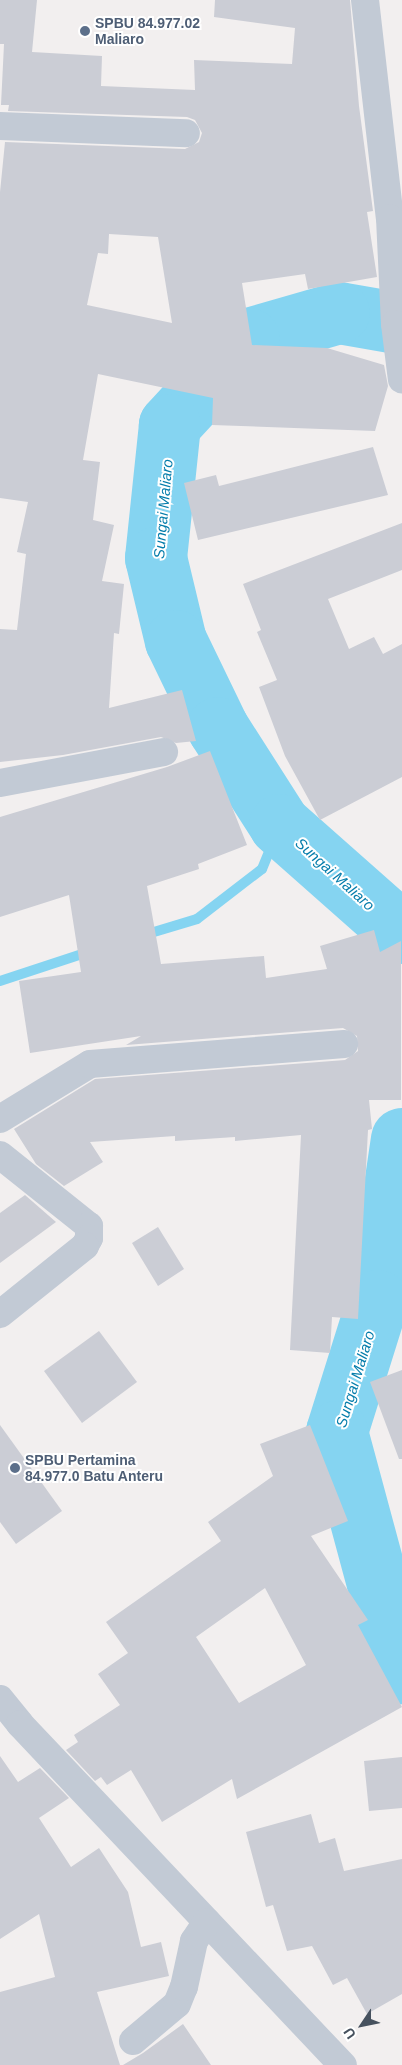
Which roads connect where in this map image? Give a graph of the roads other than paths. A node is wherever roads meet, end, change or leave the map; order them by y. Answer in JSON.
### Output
{"nodes":[{"id":1,"x":365,"y":0,"type":"edge"},
{"id":2,"x":0,"y":126,"type":"edge"},
{"id":3,"x":186,"y":133,"type":"dead end"},
{"id":4,"x":402,"y":380,"type":"edge"},
{"id":5,"x":164,"y":752,"type":"dead end"},
{"id":6,"x":0,"y":783,"type":"edge"},
{"id":7,"x":344,"y":1044,"type":"dead end"},
{"id":8,"x":0,"y":1119,"type":"edge"},
{"id":9,"x":0,"y":1155,"type":"edge"},
{"id":10,"x":0,"y":1314,"type":"edge"},
{"id":11,"x":0,"y":1699,"type":"edge"},
{"id":12,"x":207,"y":1922,"type":"junction"},
{"id":13,"x":132,"y":2040,"type":"dead end"},
{"id":14,"x":343,"y":2065,"type":"edge"}],
"edges":[{"from":1,"to":4,"type":"street"},
{"from":2,"to":3,"type":"street"},
{"from":5,"to":6,"type":"street"},
{"from":7,"to":8,"type":"street"},
{"from":9,"to":10,"type":"street"},
{"from":11,"to":12,"type":"street"},
{"from":12,"to":13,"type":"street"},
{"from":12,"to":14,"type":"street"}]}
